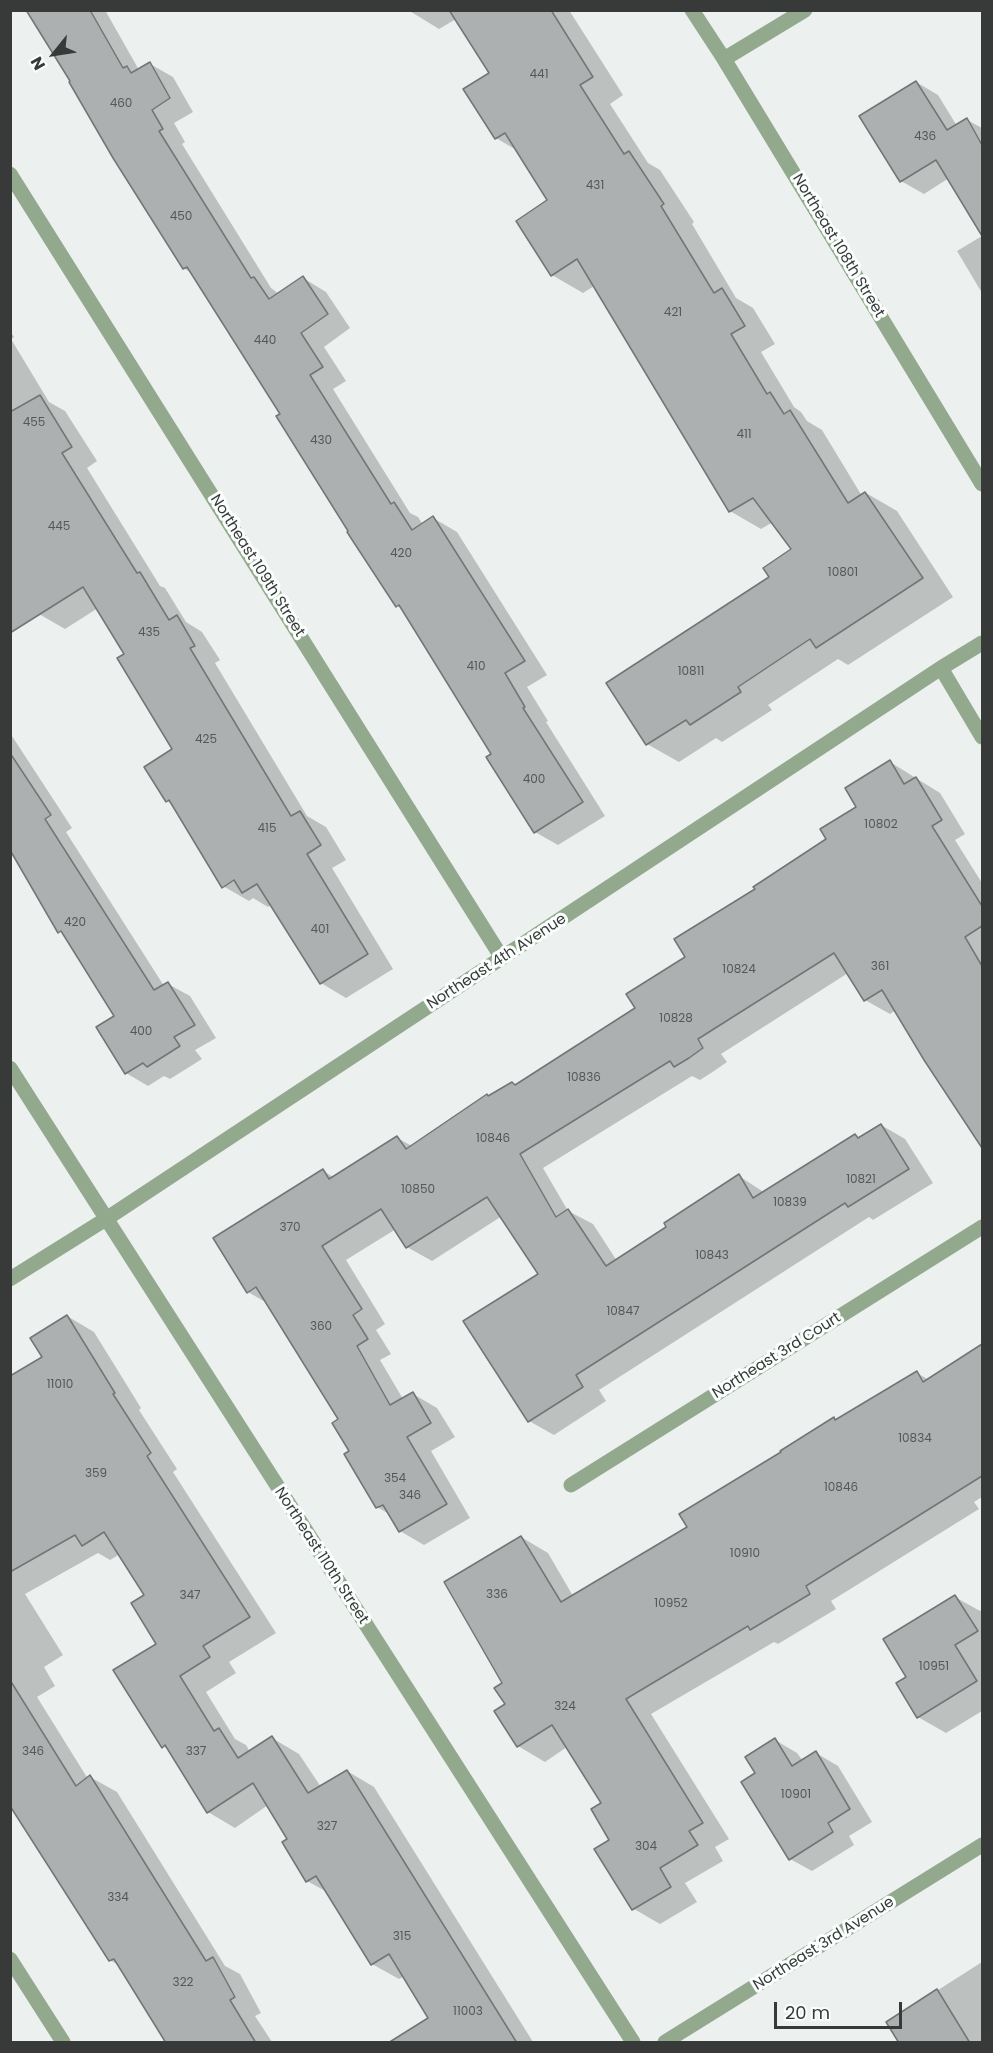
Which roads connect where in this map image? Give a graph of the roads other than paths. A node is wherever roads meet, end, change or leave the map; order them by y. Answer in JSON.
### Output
{"nodes":[{"id":1,"x":692,"y":10,"type":"edge"},
{"id":2,"x":805,"y":10,"type":"edge"},
{"id":3,"x":724,"y":59,"type":"junction"},
{"id":4,"x":10,"y":174,"type":"edge"},
{"id":5,"x":982,"y":484,"type":"edge"},
{"id":6,"x":982,"y":643,"type":"edge"},
{"id":7,"x":941,"y":668,"type":"junction"},
{"id":8,"x":982,"y":737,"type":"edge"},
{"id":9,"x":502,"y":958,"type":"junction"},
{"id":10,"x":10,"y":1068,"type":"edge"},
{"id":11,"x":106,"y":1219,"type":"junction"},
{"id":12,"x":982,"y":1227,"type":"edge"},
{"id":13,"x":10,"y":1279,"type":"edge"},
{"id":14,"x":571,"y":1485,"type":"dead end"},
{"id":15,"x":982,"y":1845,"type":"edge"},
{"id":16,"x":10,"y":1959,"type":"edge"},
{"id":17,"x":63,"y":2043,"type":"edge"},
{"id":18,"x":633,"y":2043,"type":"edge"},
{"id":19,"x":665,"y":2043,"type":"edge"}],
"edges":[{"from":1,"to":3,"type":"street","name":"Northeast 108th Street"},
{"from":2,"to":3,"type":"street"},
{"from":3,"to":5,"type":"street","name":"Northeast 108th Street"},
{"from":4,"to":9,"type":"street","name":"Northeast 109th Street"},
{"from":6,"to":7,"type":"street","name":"Northeast 4th Avenue"},
{"from":7,"to":8,"type":"street"},
{"from":7,"to":9,"type":"street","name":"Northeast 4th Avenue"},
{"from":9,"to":11,"type":"street","name":"Northeast 4th Avenue"},
{"from":10,"to":11,"type":"street","name":"Northeast 110th Street"},
{"from":11,"to":13,"type":"street","name":"Northeast 4th Avenue"},
{"from":11,"to":18,"type":"street","name":"Northeast 110th Street"},
{"from":12,"to":14,"type":"street","name":"Northeast 3rd Court"},
{"from":15,"to":19,"type":"street","name":"Northeast 3rd Avenue"},
{"from":16,"to":17,"type":"street"}]}
